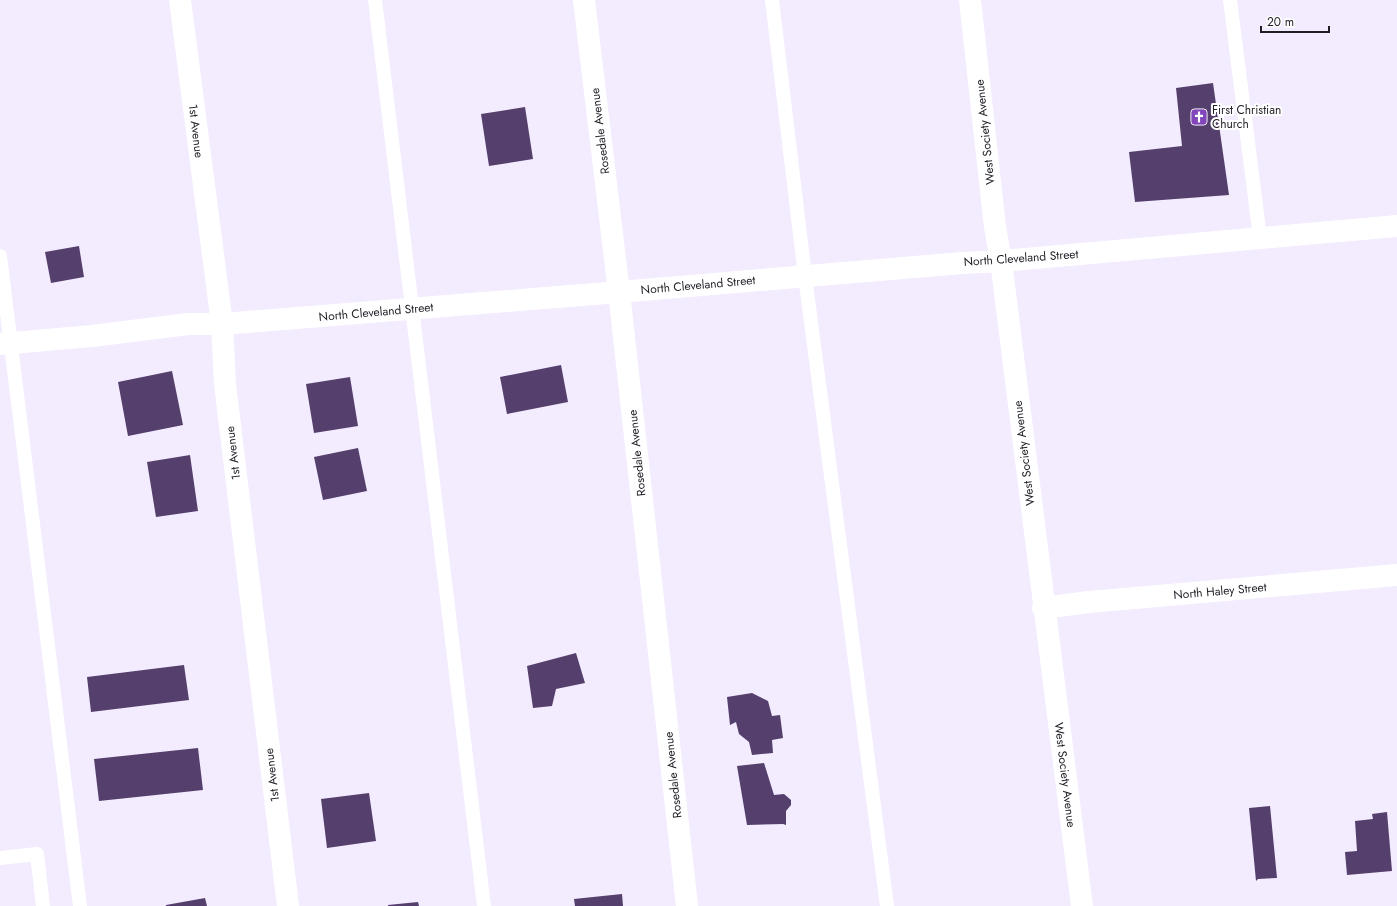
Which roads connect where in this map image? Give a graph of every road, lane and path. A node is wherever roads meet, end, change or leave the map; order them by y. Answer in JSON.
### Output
{"nodes":[{"id":1,"x":180,"y":0,"type":"edge"},
{"id":2,"x":375,"y":0,"type":"edge"},
{"id":3,"x":584,"y":0,"type":"edge"},
{"id":4,"x":772,"y":0,"type":"edge"},
{"id":5,"x":970,"y":0,"type":"edge"},
{"id":6,"x":1230,"y":0,"type":"edge"},
{"id":7,"x":1397,"y":226,"type":"edge"},
{"id":8,"x":1260,"y":238,"type":"junction"},
{"id":9,"x":0,"y":256,"type":"edge"},
{"id":10,"x":1001,"y":261,"type":"junction"},
{"id":11,"x":805,"y":276,"type":"junction"},
{"id":12,"x":619,"y":292,"type":"junction"},
{"id":13,"x":412,"y":309,"type":"junction"},
{"id":14,"x":222,"y":324,"type":"junction"},
{"id":15,"x":5,"y":343,"type":"edge"},
{"id":16,"x":1397,"y":575,"type":"edge"},
{"id":17,"x":1044,"y":608,"type":"junction"},
{"id":18,"x":0,"y":858,"type":"edge"},
{"id":19,"x":44,"y":906,"type":"edge"},
{"id":20,"x":80,"y":906,"type":"edge"},
{"id":21,"x":288,"y":906,"type":"edge"},
{"id":22,"x":484,"y":906,"type":"edge"},
{"id":23,"x":687,"y":906,"type":"edge"},
{"id":24,"x":887,"y":906,"type":"edge"},
{"id":25,"x":1082,"y":906,"type":"edge"}],
"edges":[{"from":1,"to":14,"type":"street","name":"1st Avenue"},
{"from":2,"to":13,"type":"lane"},
{"from":3,"to":12,"type":"street","name":"Rosedale Avenue"},
{"from":4,"to":11,"type":"lane"},
{"from":5,"to":10,"type":"street","name":"West Society Avenue"},
{"from":6,"to":8,"type":"lane"},
{"from":7,"to":8,"type":"street","name":"North Cleveland Street"},
{"from":8,"to":10,"type":"street","name":"North Cleveland Street"},
{"from":9,"to":15,"type":"lane"},
{"from":10,"to":11,"type":"street","name":"North Cleveland Street"},
{"from":10,"to":17,"type":"street","name":"West Society Avenue"},
{"from":11,"to":12,"type":"street","name":"North Cleveland Street"},
{"from":11,"to":24,"type":"lane"},
{"from":12,"to":13,"type":"street","name":"North Cleveland Street"},
{"from":12,"to":23,"type":"street","name":"Rosedale Avenue"},
{"from":13,"to":14,"type":"street","name":"North Cleveland Street"},
{"from":13,"to":22,"type":"lane"},
{"from":14,"to":15,"type":"street","name":"North Cleveland Street"},
{"from":14,"to":21,"type":"street","name":"1st Avenue"},
{"from":15,"to":20,"type":"lane"},
{"from":16,"to":17,"type":"street","name":"North Haley Street"},
{"from":17,"to":25,"type":"street","name":"West Society Avenue"},
{"from":18,"to":19,"type":"lane"}]}
